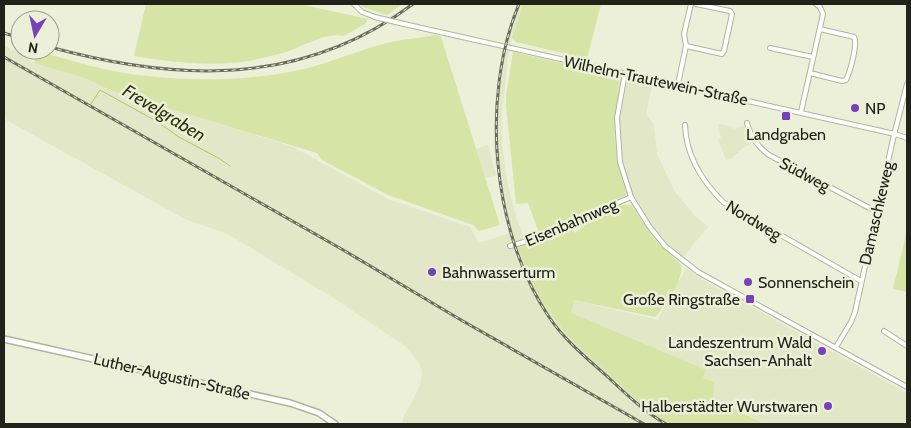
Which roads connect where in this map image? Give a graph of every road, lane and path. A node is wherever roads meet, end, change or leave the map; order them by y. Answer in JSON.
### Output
{"nodes":[{"id":1,"x":354,"y":4,"type":"edge"},
{"id":2,"x":691,"y":4,"type":"edge"},
{"id":3,"x":696,"y":4,"type":"edge"},
{"id":4,"x":816,"y":4,"type":"edge"},
{"id":5,"x":820,"y":29,"type":"junction"},
{"id":6,"x":686,"y":46,"type":"junction"},
{"id":7,"x":770,"y":48,"type":"dead end"},
{"id":8,"x":813,"y":57,"type":"junction"},
{"id":9,"x":625,"y":73,"type":"junction"},
{"id":10,"x":810,"y":73,"type":"junction"},
{"id":11,"x":678,"y":84,"type":"junction"},
{"id":12,"x":907,"y":84,"type":"edge"},
{"id":13,"x":801,"y":112,"type":"junction"},
{"id":14,"x":747,"y":123,"type":"dead end"},
{"id":15,"x":685,"y":125,"type":"dead end"},
{"id":16,"x":895,"y":134,"type":"junction"},
{"id":17,"x":907,"y":138,"type":"edge"},
{"id":18,"x":631,"y":197,"type":"junction"},
{"id":19,"x":877,"y":212,"type":"junction"},
{"id":20,"x":510,"y":246,"type":"dead end"},
{"id":21,"x":861,"y":281,"type":"junction"},
{"id":22,"x":884,"y":331,"type":"dead end"},
{"id":23,"x":4,"y":339,"type":"edge"},
{"id":24,"x":907,"y":346,"type":"edge"},
{"id":25,"x":836,"y":347,"type":"junction"},
{"id":26,"x":907,"y":387,"type":"edge"},
{"id":27,"x":336,"y":424,"type":"edge"}],
"edges":[{"from":1,"to":9,"type":"street","name":"Wilhelm-Trautewein-Straße","bridge":true},
{"from":2,"to":6,"type":"street"},
{"from":3,"to":6,"type":"street"},
{"from":4,"to":5,"type":"street"},
{"from":5,"to":8,"type":"street"},
{"from":5,"to":10,"type":"street"},
{"from":6,"to":11,"type":"street"},
{"from":7,"to":8,"type":"street"},
{"from":8,"to":10,"type":"street"},
{"from":9,"to":11,"type":"street","name":"Wilhelm-Trautewein-Straße"},
{"from":9,"to":18,"type":"street"},
{"from":10,"to":13,"type":"street"},
{"from":11,"to":13,"type":"street","name":"Wilhelm-Trautewein-Straße"},
{"from":12,"to":16,"type":"street","name":"Damaschkeweg"},
{"from":13,"to":16,"type":"street","name":"Wilhelm-Trautewein-Straße"},
{"from":14,"to":19,"type":"street","name":"Südweg"},
{"from":15,"to":21,"type":"street","name":"Nordweg"},
{"from":16,"to":17,"type":"street","name":"Wilhelm-Trautewein-Straße"},
{"from":16,"to":19,"type":"street","name":"Damaschkeweg"},
{"from":18,"to":20,"type":"street","name":"Eisenbahnweg"},
{"from":18,"to":25,"type":"street"},
{"from":19,"to":21,"type":"street","name":"Damaschkeweg"},
{"from":21,"to":25,"type":"street","name":"Damaschkeweg"},
{"from":22,"to":24,"type":"street"},
{"from":23,"to":27,"type":"street","name":"Luther-Augustin-Straße"},
{"from":25,"to":26,"type":"street"}]}
